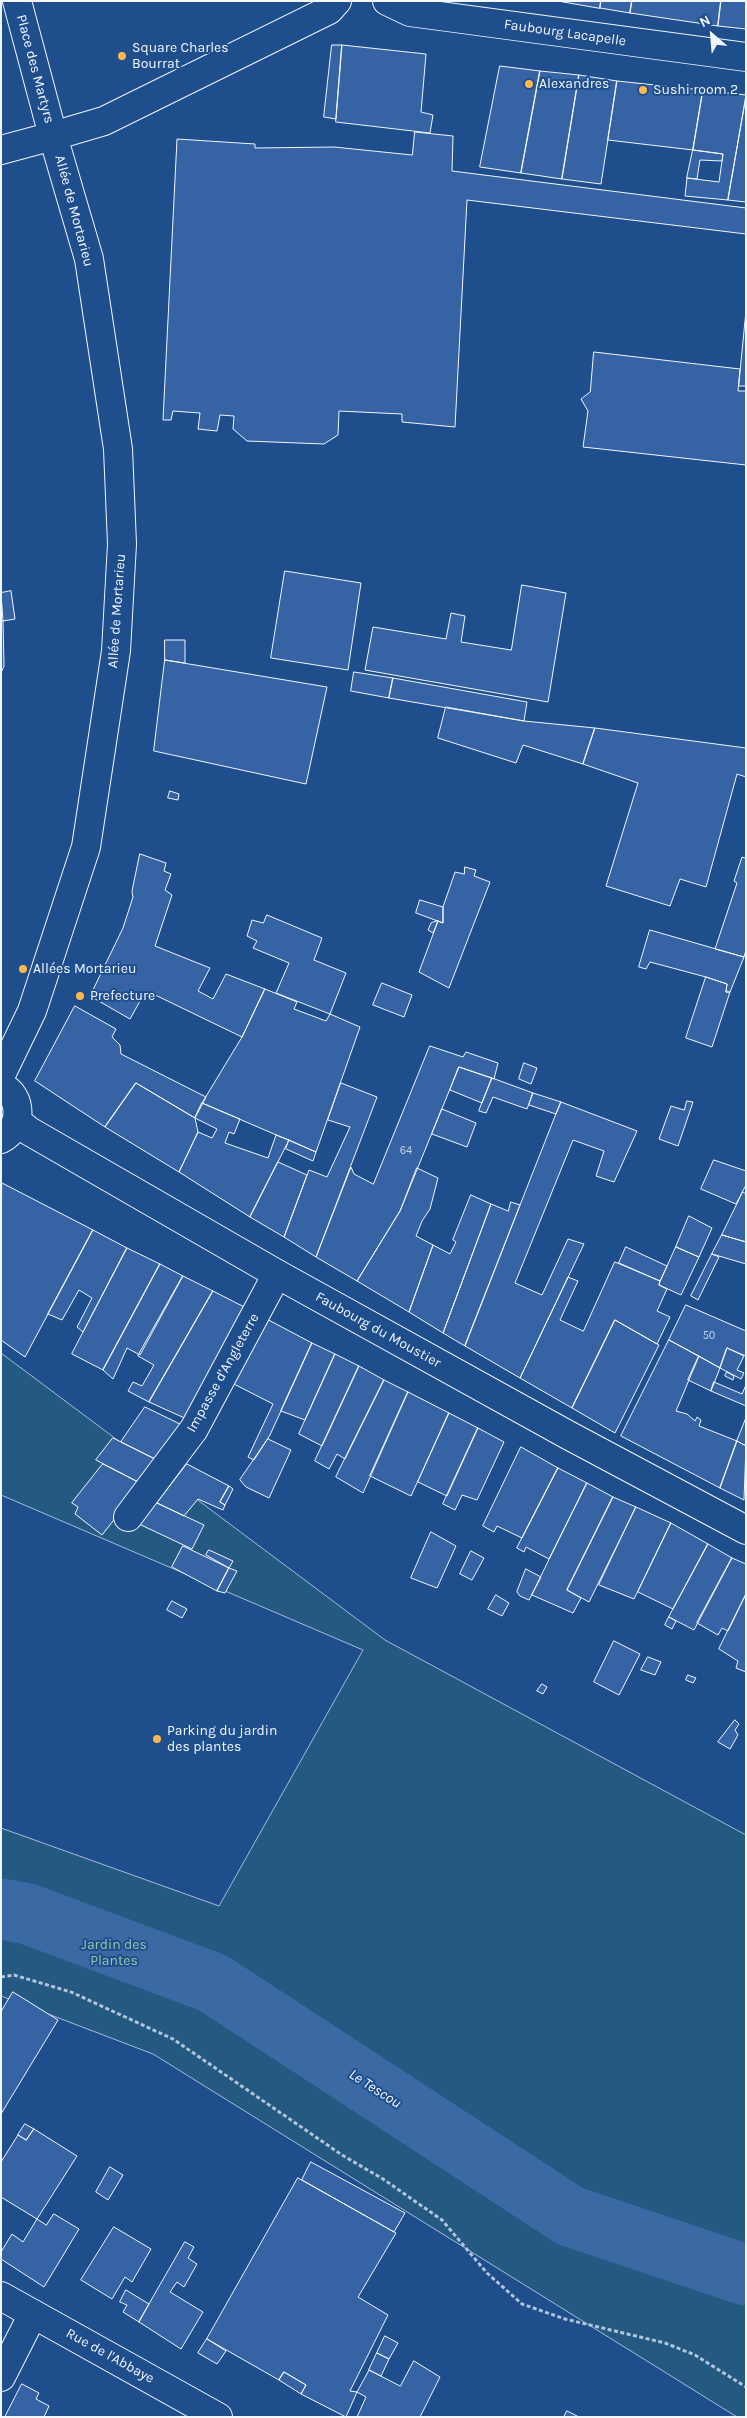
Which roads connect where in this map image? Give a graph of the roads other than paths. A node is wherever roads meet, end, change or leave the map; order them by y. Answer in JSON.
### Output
{"nodes":[{"id":1,"x":17,"y":1,"type":"edge"},
{"id":2,"x":337,"y":1,"type":"edge"},
{"id":3,"x":387,"y":1,"type":"edge"},
{"id":4,"x":746,"y":57,"type":"edge"},
{"id":5,"x":53,"y":136,"type":"junction"},
{"id":6,"x":1,"y":150,"type":"edge"},
{"id":7,"x":1,"y":1075,"type":"edge"},
{"id":8,"x":1,"y":1086,"type":"edge"},
{"id":9,"x":9,"y":1130,"type":"edge"},
{"id":10,"x":277,"y":1274,"type":"junction"},
{"id":11,"x":128,"y":1517,"type":"dead end"},
{"id":12,"x":746,"y":1530,"type":"edge"},
{"id":13,"x":1,"y":2296,"type":"edge"},
{"id":14,"x":33,"y":2314,"type":"junction"},
{"id":15,"x":1,"y":2377,"type":"edge"},
{"id":16,"x":218,"y":2417,"type":"edge"}],
"edges":[{"from":1,"to":5,"type":"main road","name":"Place des Martyrs"},
{"from":2,"to":5,"type":"main road"},
{"from":3,"to":4,"type":"main road","name":"Faubourg Lacapelle"},
{"from":5,"to":6,"type":"main road"},
{"from":5,"to":7,"type":"main road","name":"Allée de Mortarieu"},
{"from":8,"to":9,"type":"main road"},
{"from":9,"to":10,"type":"main road","name":"Faubourg du Moustier"},
{"from":10,"to":11,"type":"main road","name":"Impasse d'Angleterre"},
{"from":10,"to":12,"type":"main road","name":"Faubourg du Moustier"},
{"from":13,"to":14,"type":"main road","name":"Rue de l'Abbaye"},
{"from":14,"to":15,"type":"main road"},
{"from":14,"to":16,"type":"main road","name":"Rue de l'Abbaye"}]}
